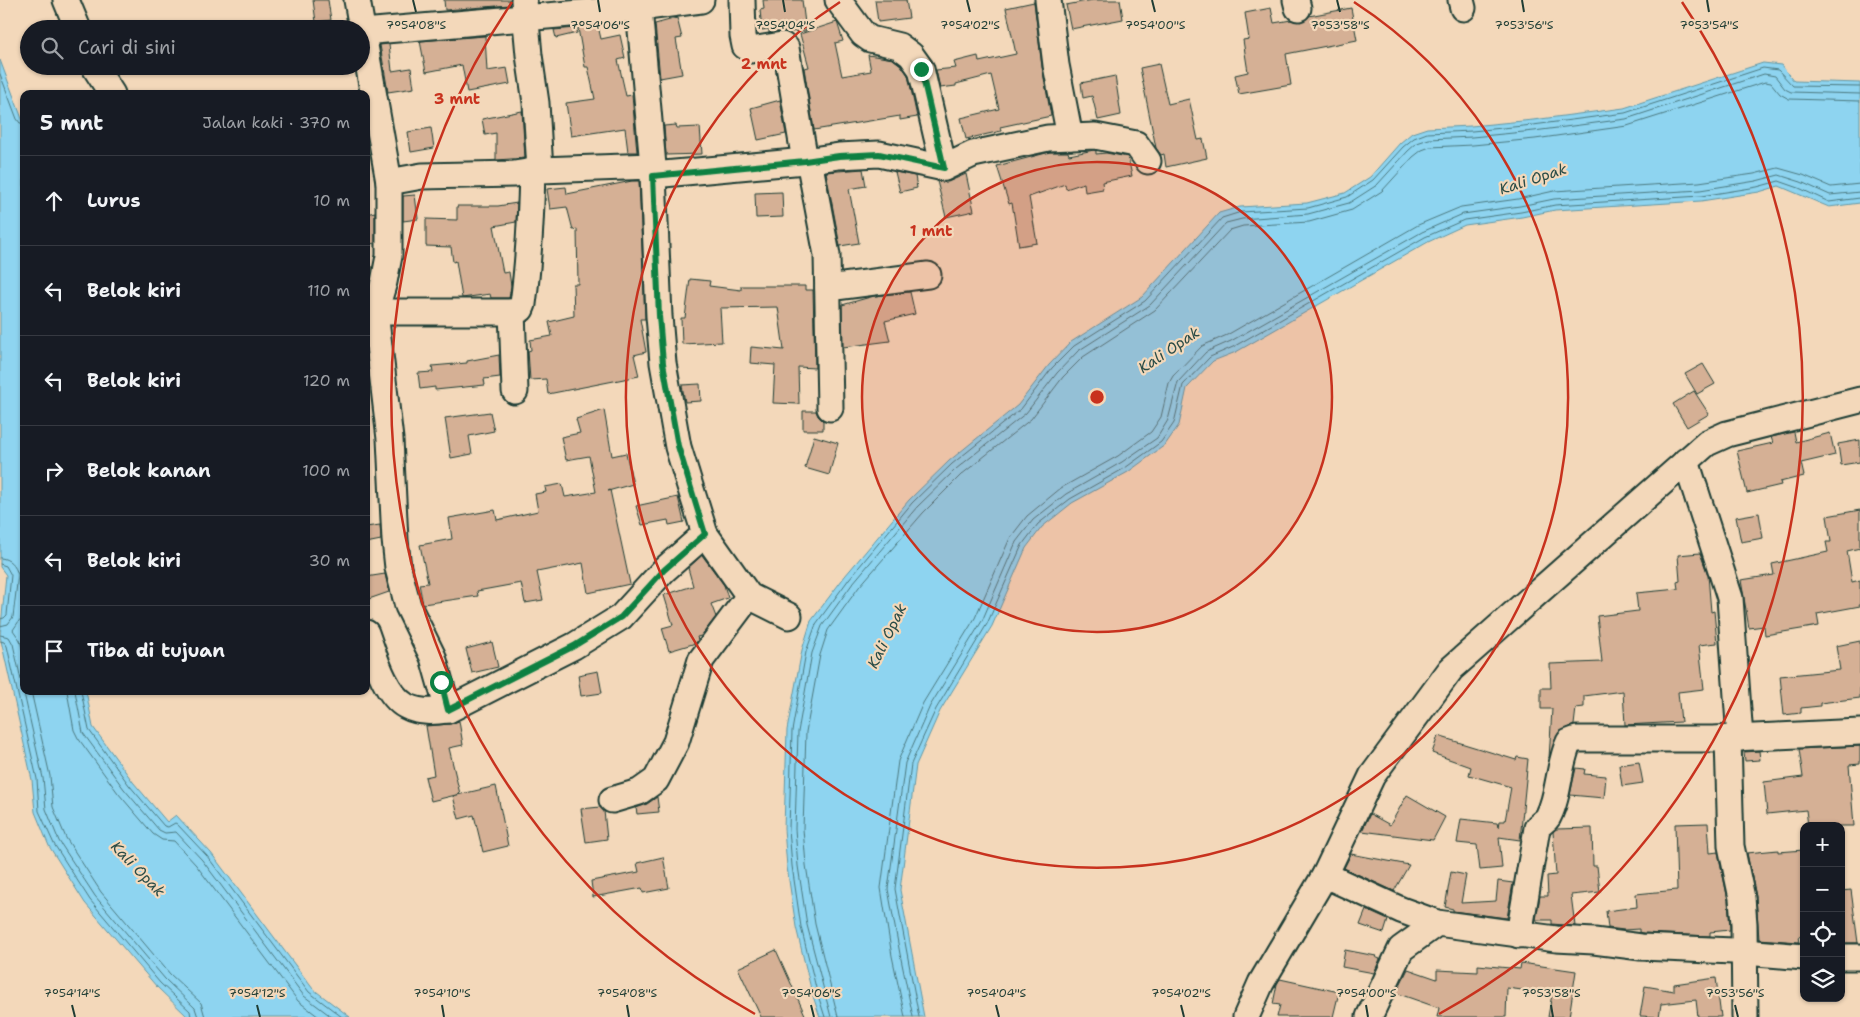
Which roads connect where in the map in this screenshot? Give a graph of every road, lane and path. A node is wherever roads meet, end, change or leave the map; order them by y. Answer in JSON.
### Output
{"nodes":[{"id":1,"x":66,"y":0,"type":"edge"},
{"id":2,"x":357,"y":0,"type":"edge"},
{"id":3,"x":701,"y":0,"type":"edge"},
{"id":4,"x":742,"y":0,"type":"edge"},
{"id":5,"x":838,"y":0,"type":"edge"},
{"id":6,"x":1048,"y":0,"type":"edge"},
{"id":7,"x":639,"y":8,"type":"junction"},
{"id":8,"x":525,"y":9,"type":"edge"},
{"id":9,"x":74,"y":20,"type":"edge"},
{"id":10,"x":361,"y":20,"type":"edge"},
{"id":11,"x":370,"y":31,"type":"edge"},
{"id":12,"x":370,"y":72,"type":"edge"},
{"id":13,"x":99,"y":75,"type":"edge"},
{"id":14,"x":109,"y":90,"type":"edge"},
{"id":15,"x":1070,"y":137,"type":"junction"},
{"id":16,"x":807,"y":161,"type":"junction"},
{"id":17,"x":1148,"y":161,"type":"dead end"},
{"id":18,"x":944,"y":168,"type":"junction"},
{"id":19,"x":536,"y":170,"type":"junction"},
{"id":20,"x":653,"y":171,"type":"junction"},
{"id":21,"x":389,"y":182,"type":"junction"},
{"id":22,"x":928,"y":275,"type":"dead end"},
{"id":23,"x":828,"y":288,"type":"junction"},
{"id":24,"x":512,"y":312,"type":"junction"},
{"id":25,"x":371,"y":313,"type":"edge"},
{"id":26,"x":515,"y":391,"type":"dead end"},
{"id":27,"x":1860,"y":400,"type":"edge"},
{"id":28,"x":830,"y":408,"type":"dead end"},
{"id":29,"x":1686,"y":461,"type":"junction"},
{"id":30,"x":705,"y":534,"type":"junction"},
{"id":31,"x":749,"y":596,"type":"junction"},
{"id":32,"x":789,"y":616,"type":"dead end"},
{"id":33,"x":370,"y":644,"type":"edge"},
{"id":34,"x":448,"y":710,"type":"junction"},
{"id":35,"x":1860,"y":732,"type":"edge"},
{"id":36,"x":1734,"y":738,"type":"junction"},
{"id":37,"x":612,"y":800,"type":"dead end"},
{"id":38,"x":1325,"y":875,"type":"junction"},
{"id":39,"x":1437,"y":923,"type":"junction"},
{"id":40,"x":1519,"y":935,"type":"junction"},
{"id":41,"x":1745,"y":952,"type":"junction"},
{"id":42,"x":1800,"y":956,"type":"edge"},
{"id":43,"x":1845,"y":957,"type":"edge"},
{"id":44,"x":1860,"y":957,"type":"edge"},
{"id":45,"x":1246,"y":1017,"type":"edge"},
{"id":46,"x":1369,"y":1017,"type":"edge"},
{"id":47,"x":1745,"y":1017,"type":"edge"}],
"edges":[{"from":1,"to":9,"type":"street"},
{"from":2,"to":10,"type":"street"},
{"from":3,"to":7,"type":"street"},
{"from":4,"to":16,"type":"street"},
{"from":5,"to":18,"type":"street"},
{"from":6,"to":15,"type":"street"},
{"from":7,"to":8,"type":"street"},
{"from":7,"to":20,"type":"street"},
{"from":8,"to":11,"type":"street"},
{"from":8,"to":19,"type":"street"},
{"from":12,"to":21,"type":"street"},
{"from":13,"to":14,"type":"street"},
{"from":15,"to":17,"type":"street"},
{"from":15,"to":18,"type":"street"},
{"from":16,"to":18,"type":"street"},
{"from":16,"to":20,"type":"street"},
{"from":16,"to":23,"type":"street"},
{"from":19,"to":20,"type":"street"},
{"from":19,"to":21,"type":"street"},
{"from":19,"to":24,"type":"street"},
{"from":20,"to":30,"type":"street"},
{"from":21,"to":25,"type":"street"},
{"from":22,"to":23,"type":"street"},
{"from":23,"to":28,"type":"street"},
{"from":24,"to":25,"type":"street"},
{"from":24,"to":26,"type":"street"},
{"from":25,"to":34,"type":"street"},
{"from":27,"to":29,"type":"street"},
{"from":29,"to":36,"type":"street"},
{"from":29,"to":38,"type":"street"},
{"from":30,"to":31,"type":"street"},
{"from":30,"to":34,"type":"street"},
{"from":31,"to":32,"type":"street"},
{"from":31,"to":37,"type":"street"},
{"from":33,"to":34,"type":"street"},
{"from":35,"to":36,"type":"street"},
{"from":36,"to":40,"type":"street"},
{"from":36,"to":41,"type":"street"},
{"from":38,"to":39,"type":"street"},
{"from":38,"to":45,"type":"street"},
{"from":39,"to":40,"type":"street"},
{"from":39,"to":46,"type":"street"},
{"from":40,"to":41,"type":"street"},
{"from":41,"to":42,"type":"street"},
{"from":41,"to":47,"type":"street"},
{"from":43,"to":44,"type":"street"}]}
